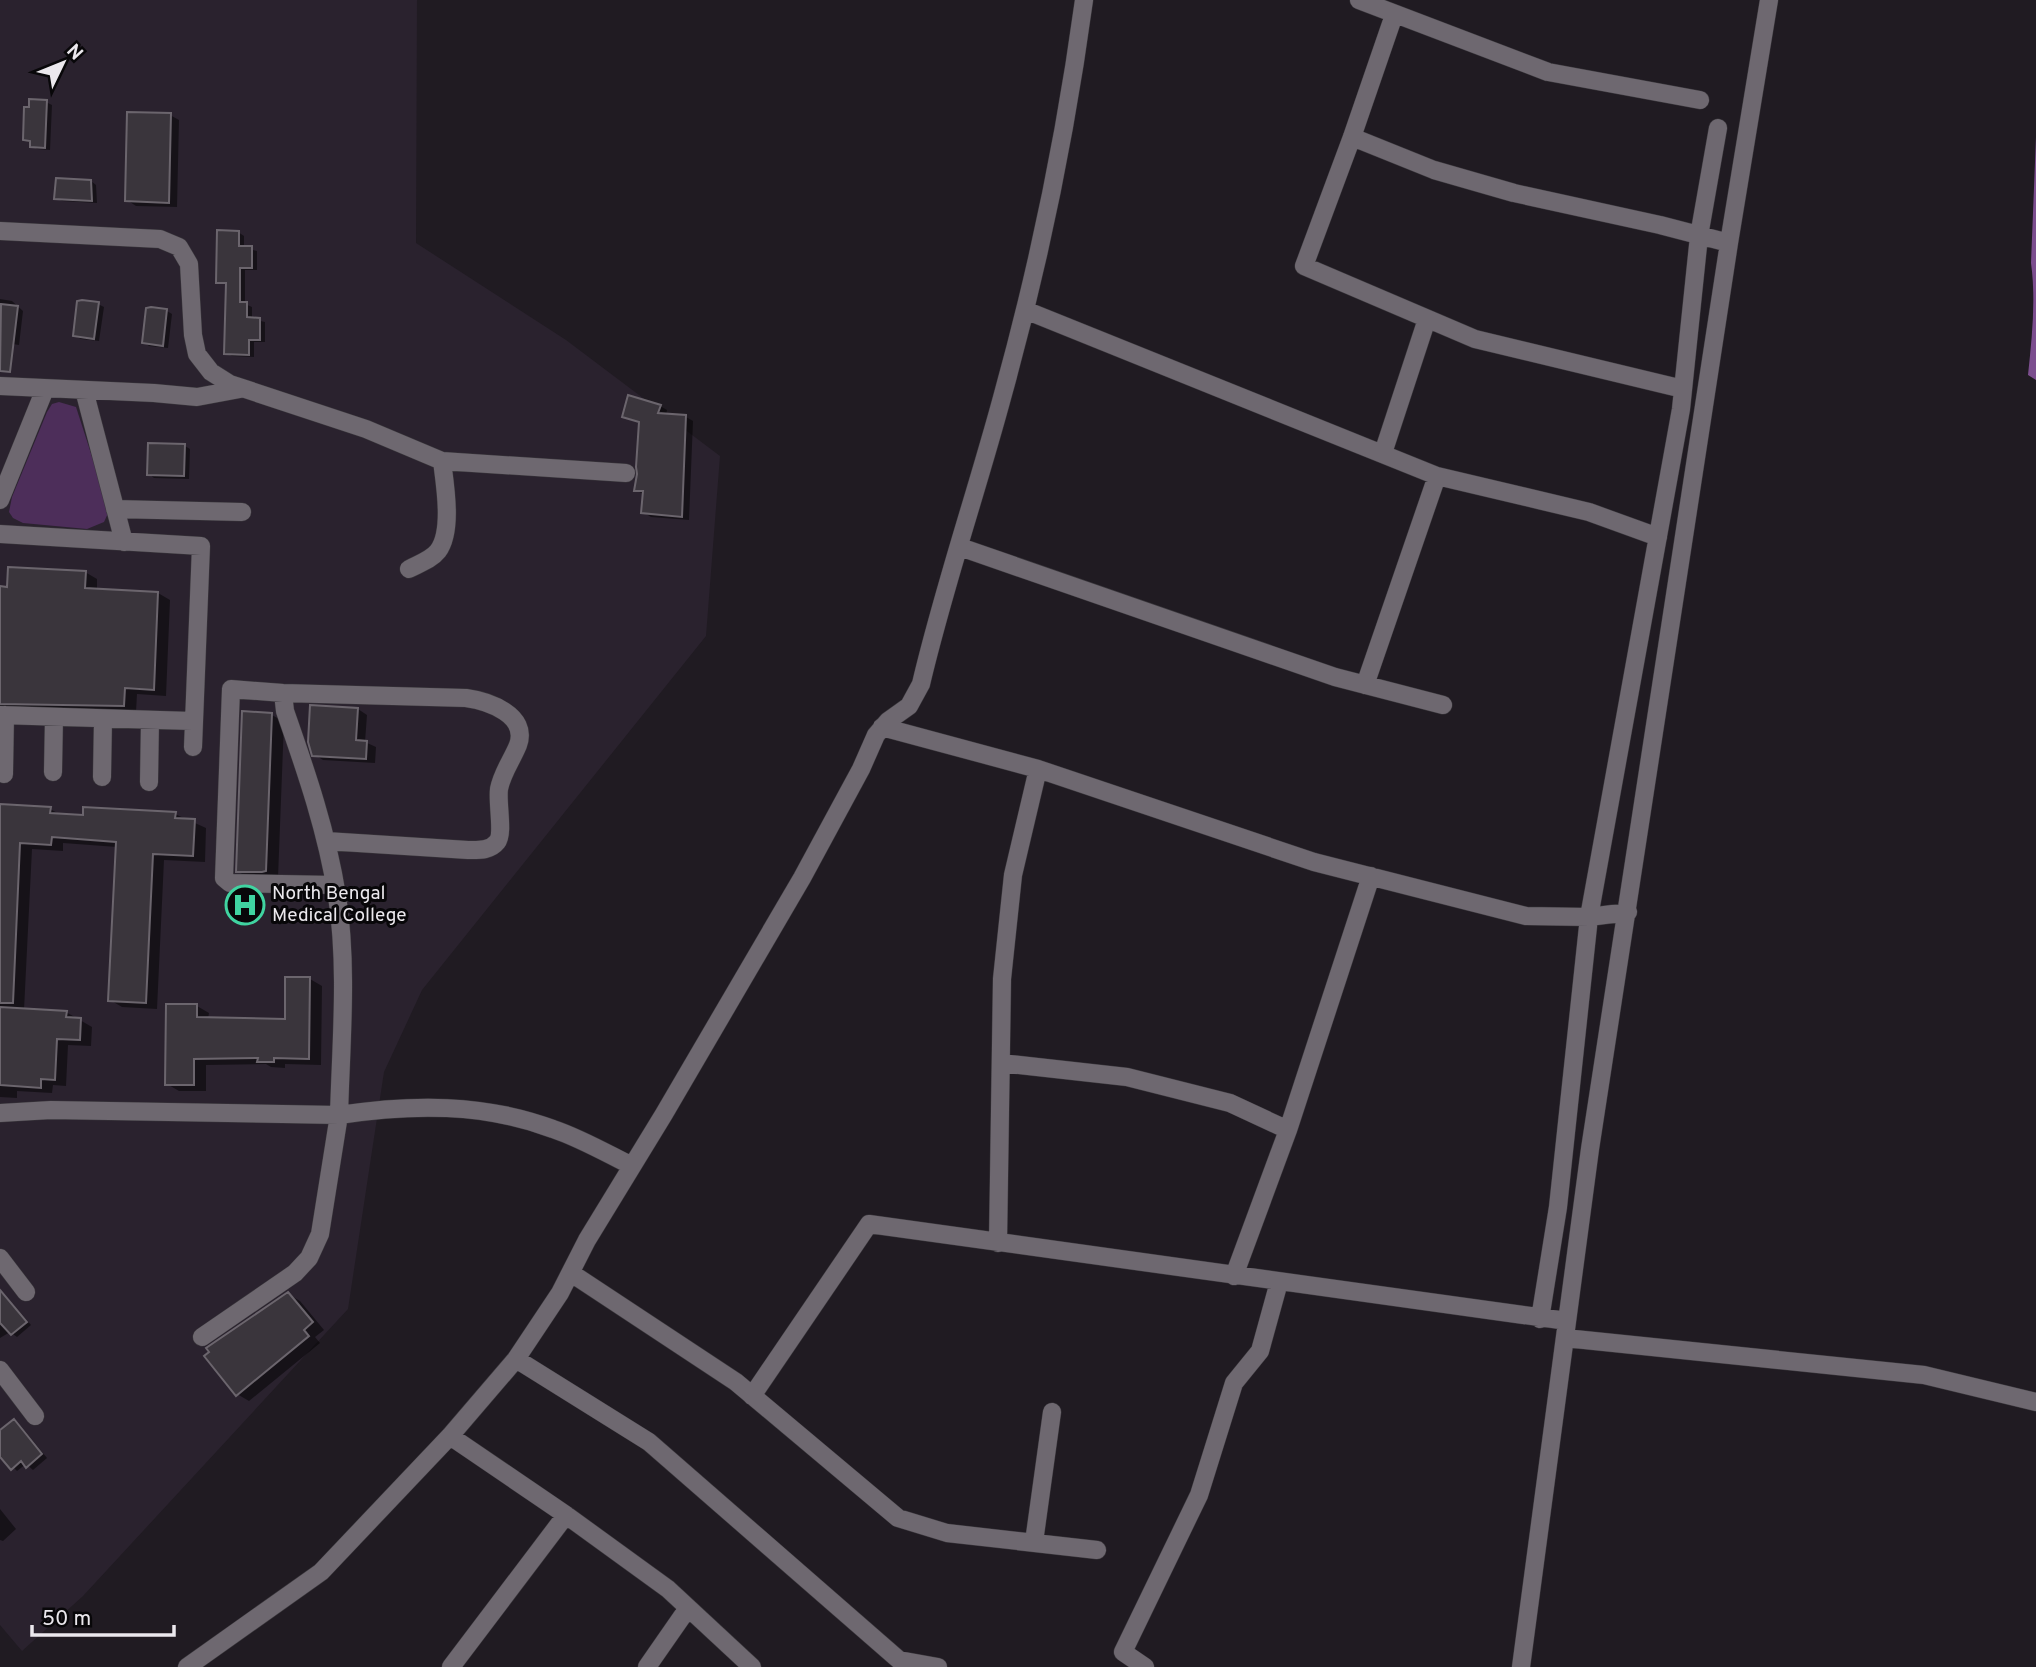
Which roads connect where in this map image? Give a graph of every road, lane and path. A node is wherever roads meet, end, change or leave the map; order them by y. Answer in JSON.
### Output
{"nodes":[{"id":1,"x":1084,"y":0,"type":"edge"},
{"id":2,"x":1359,"y":0,"type":"edge"},
{"id":3,"x":1769,"y":0,"type":"edge"},
{"id":4,"x":1394,"y":15,"type":"junction"},
{"id":5,"x":1700,"y":100,"type":"dead end"},
{"id":6,"x":1718,"y":128,"type":"dead end"},
{"id":7,"x":1352,"y":137,"type":"junction"},
{"id":8,"x":0,"y":231,"type":"edge"},
{"id":9,"x":1699,"y":236,"type":"junction"},
{"id":10,"x":1729,"y":243,"type":"junction"},
{"id":11,"x":1025,"y":310,"type":"junction"},
{"id":12,"x":1427,"y":319,"type":"junction"},
{"id":13,"x":0,"y":386,"type":"edge"},
{"id":14,"x":240,"y":388,"type":"junction"},
{"id":15,"x":45,"y":389,"type":"junction"},
{"id":16,"x":1683,"y":389,"type":"junction"},
{"id":17,"x":84,"y":390,"type":"junction"},
{"id":18,"x":1383,"y":453,"type":"junction"},
{"id":19,"x":442,"y":461,"type":"junction"},
{"id":20,"x":626,"y":473,"type":"dead end"},
{"id":21,"x":1437,"y":476,"type":"junction"},
{"id":22,"x":0,"y":500,"type":"edge"},
{"id":23,"x":115,"y":509,"type":"junction"},
{"id":24,"x":242,"y":512,"type":"dead end"},
{"id":25,"x":0,"y":534,"type":"edge"},
{"id":26,"x":1658,"y":537,"type":"junction"},
{"id":27,"x":124,"y":542,"type":"junction"},
{"id":28,"x":960,"y":547,"type":"junction"},
{"id":29,"x":409,"y":569,"type":"dead end"},
{"id":30,"x":1365,"y":685,"type":"junction"},
{"id":31,"x":283,"y":693,"type":"junction"},
{"id":32,"x":1443,"y":705,"type":"dead end"},
{"id":33,"x":2,"y":715,"type":"edge"},
{"id":34,"x":54,"y":717,"type":"junction"},
{"id":35,"x":103,"y":719,"type":"junction"},
{"id":36,"x":150,"y":720,"type":"junction"},
{"id":37,"x":192,"y":721,"type":"junction"},
{"id":38,"x":882,"y":727,"type":"junction"},
{"id":39,"x":193,"y":747,"type":"dead end"},
{"id":40,"x":1038,"y":769,"type":"junction"},
{"id":41,"x":53,"y":772,"type":"dead end"},
{"id":42,"x":4,"y":774,"type":"dead end"},
{"id":43,"x":102,"y":777,"type":"dead end"},
{"id":44,"x":149,"y":782,"type":"dead end"},
{"id":45,"x":326,"y":841,"type":"junction"},
{"id":46,"x":1371,"y":876,"type":"junction"},
{"id":47,"x":335,"y":885,"type":"junction"},
{"id":48,"x":1628,"y":912,"type":"junction"},
{"id":49,"x":1589,"y":917,"type":"junction"},
{"id":50,"x":1001,"y":1063,"type":"junction"},
{"id":51,"x":0,"y":1113,"type":"edge"},
{"id":52,"x":339,"y":1115,"type":"junction"},
{"id":53,"x":1288,"y":1130,"type":"junction"},
{"id":54,"x":632,"y":1166,"type":"junction"},
{"id":55,"x":999,"y":1243,"type":"junction"},
{"id":56,"x":0,"y":1258,"type":"edge"},
{"id":57,"x":571,"y":1273,"type":"junction"},
{"id":58,"x":1234,"y":1276,"type":"junction"},
{"id":59,"x":1279,"y":1282,"type":"junction"},
{"id":60,"x":26,"y":1292,"type":"dead end"},
{"id":61,"x":1540,"y":1318,"type":"junction"},
{"id":62,"x":1566,"y":1330,"type":"junction"},
{"id":63,"x":202,"y":1337,"type":"dead end"},
{"id":64,"x":516,"y":1359,"type":"junction"},
{"id":65,"x":0,"y":1370,"type":"edge"},
{"id":66,"x":752,"y":1396,"type":"junction"},
{"id":67,"x":2036,"y":1402,"type":"edge"},
{"id":68,"x":1052,"y":1412,"type":"dead end"},
{"id":69,"x":35,"y":1416,"type":"dead end"},
{"id":70,"x":450,"y":1436,"type":"junction"},
{"id":71,"x":566,"y":1515,"type":"junction"},
{"id":72,"x":1034,"y":1542,"type":"junction"},
{"id":73,"x":1097,"y":1550,"type":"dead end"},
{"id":74,"x":688,"y":1608,"type":"junction"},
{"id":75,"x":187,"y":1667,"type":"edge"},
{"id":76,"x":452,"y":1667,"type":"edge"},
{"id":77,"x":647,"y":1667,"type":"edge"},
{"id":78,"x":752,"y":1667,"type":"edge"},
{"id":79,"x":937,"y":1667,"type":"edge"},
{"id":80,"x":1145,"y":1667,"type":"edge"},
{"id":81,"x":1521,"y":1667,"type":"edge"}],
"edges":[{"from":1,"to":11,"type":"street"},
{"from":2,"to":4,"type":"street"},
{"from":3,"to":10,"type":"street"},
{"from":4,"to":5,"type":"street"},
{"from":4,"to":7,"type":"street"},
{"from":6,"to":9,"type":"street"},
{"from":7,"to":9,"type":"street"},
{"from":7,"to":12,"type":"street"},
{"from":8,"to":14,"type":"street"},
{"from":9,"to":10,"type":"street"},
{"from":9,"to":16,"type":"street"},
{"from":10,"to":48,"type":"street"},
{"from":11,"to":18,"type":"street"},
{"from":11,"to":28,"type":"street"},
{"from":12,"to":16,"type":"street"},
{"from":12,"to":18,"type":"street"},
{"from":13,"to":15,"type":"street"},
{"from":14,"to":17,"type":"street"},
{"from":14,"to":19,"type":"street"},
{"from":15,"to":17,"type":"street"},
{"from":15,"to":22,"type":"street"},
{"from":16,"to":26,"type":"street"},
{"from":17,"to":23,"type":"street"},
{"from":18,"to":21,"type":"street"},
{"from":19,"to":20,"type":"street"},
{"from":19,"to":29,"type":"street"},
{"from":21,"to":26,"type":"street"},
{"from":21,"to":30,"type":"street"},
{"from":23,"to":24,"type":"street"},
{"from":23,"to":27,"type":"street"},
{"from":25,"to":27,"type":"street"},
{"from":26,"to":49,"type":"street"},
{"from":27,"to":37,"type":"street"},
{"from":28,"to":30,"type":"street"},
{"from":28,"to":38,"type":"street"},
{"from":30,"to":32,"type":"street"},
{"from":31,"to":45,"type":"street"},
{"from":31,"to":45,"type":"street"},
{"from":31,"to":47,"type":"street"},
{"from":33,"to":34,"type":"street"},
{"from":33,"to":42,"type":"street"},
{"from":34,"to":35,"type":"street"},
{"from":34,"to":41,"type":"street"},
{"from":35,"to":36,"type":"street"},
{"from":35,"to":43,"type":"street"},
{"from":36,"to":37,"type":"street"},
{"from":36,"to":44,"type":"street"},
{"from":37,"to":39,"type":"street"},
{"from":38,"to":40,"type":"street"},
{"from":38,"to":54,"type":"street"},
{"from":40,"to":46,"type":"street"},
{"from":40,"to":50,"type":"street"},
{"from":45,"to":47,"type":"street"},
{"from":46,"to":49,"type":"street"},
{"from":46,"to":53,"type":"street"},
{"from":47,"to":52,"type":"street"},
{"from":48,"to":49,"type":"street"},
{"from":48,"to":62,"type":"street"},
{"from":49,"to":61,"type":"street"},
{"from":50,"to":53,"type":"street"},
{"from":50,"to":55,"type":"street"},
{"from":51,"to":52,"type":"street"},
{"from":52,"to":54,"type":"street"},
{"from":52,"to":63,"type":"street"},
{"from":53,"to":58,"type":"street"},
{"from":54,"to":57,"type":"street"},
{"from":55,"to":58,"type":"street"},
{"from":55,"to":66,"type":"street"},
{"from":56,"to":60,"type":"street"},
{"from":57,"to":64,"type":"street"},
{"from":57,"to":66,"type":"street"},
{"from":58,"to":59,"type":"street"},
{"from":59,"to":61,"type":"street"},
{"from":59,"to":80,"type":"street"},
{"from":61,"to":62,"type":"street"},
{"from":62,"to":67,"type":"street"},
{"from":62,"to":81,"type":"street"},
{"from":64,"to":70,"type":"street"},
{"from":64,"to":79,"type":"street"},
{"from":65,"to":69,"type":"street"},
{"from":66,"to":72,"type":"street"},
{"from":68,"to":72,"type":"street"},
{"from":70,"to":71,"type":"street"},
{"from":70,"to":75,"type":"street"},
{"from":71,"to":74,"type":"street"},
{"from":71,"to":76,"type":"street"},
{"from":72,"to":73,"type":"street"},
{"from":74,"to":77,"type":"street"},
{"from":74,"to":78,"type":"street"}]}
